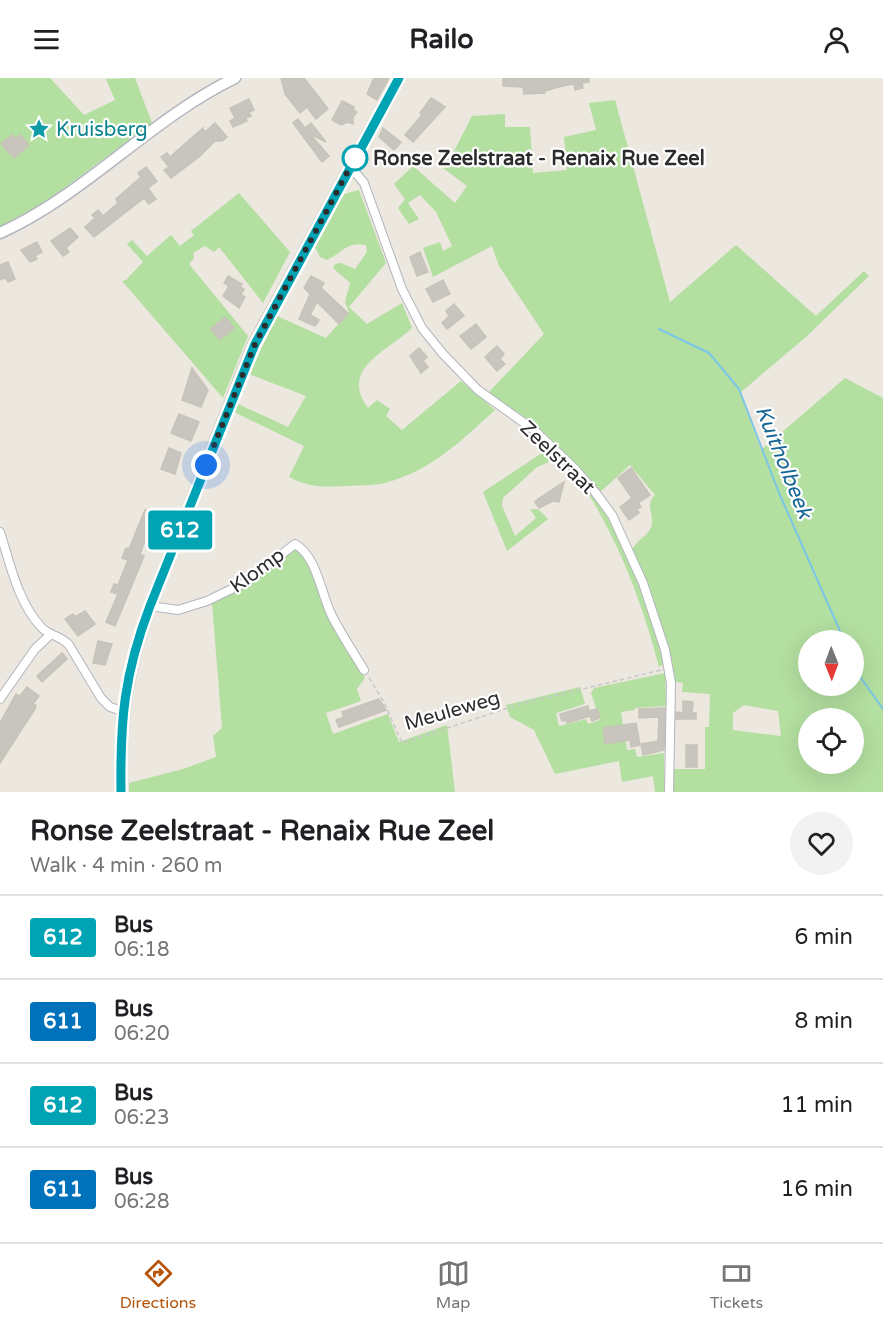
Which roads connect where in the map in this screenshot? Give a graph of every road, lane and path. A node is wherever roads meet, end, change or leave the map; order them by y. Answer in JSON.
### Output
{"nodes":[{"id":1,"x":235,"y":78,"type":"edge"},
{"id":2,"x":399,"y":78,"type":"edge"},
{"id":3,"x":350,"y":166,"type":"junction"},
{"id":4,"x":0,"y":233,"type":"edge"},
{"id":5,"x":0,"y":532,"type":"edge"},
{"id":6,"x":150,"y":606,"type":"junction"},
{"id":7,"x":50,"y":635,"type":"junction"},
{"id":8,"x":669,"y":669,"type":"junction"},
{"id":9,"x":364,"y":670,"type":"joint"},
{"id":10,"x":0,"y":699,"type":"edge"},
{"id":11,"x":122,"y":711,"type":"junction"},
{"id":12,"x":121,"y":792,"type":"edge"},
{"id":13,"x":669,"y":792,"type":"edge"}],
"edges":[{"from":1,"to":4,"type":"main road"},
{"from":2,"to":3,"type":"main road"},
{"from":3,"to":6,"type":"main road"},
{"from":3,"to":8,"type":"street","name":"Zeelstraat"},
{"from":5,"to":7,"type":"street"},
{"from":6,"to":9,"type":"street","name":"Klomp"},
{"from":6,"to":11,"type":"main road"},
{"from":7,"to":10,"type":"street"},
{"from":7,"to":11,"type":"street"},
{"from":8,"to":9,"type":"path","name":"Meuleweg"},
{"from":8,"to":13,"type":"street","name":"Zeelstraat"},
{"from":11,"to":12,"type":"main road"}]}
